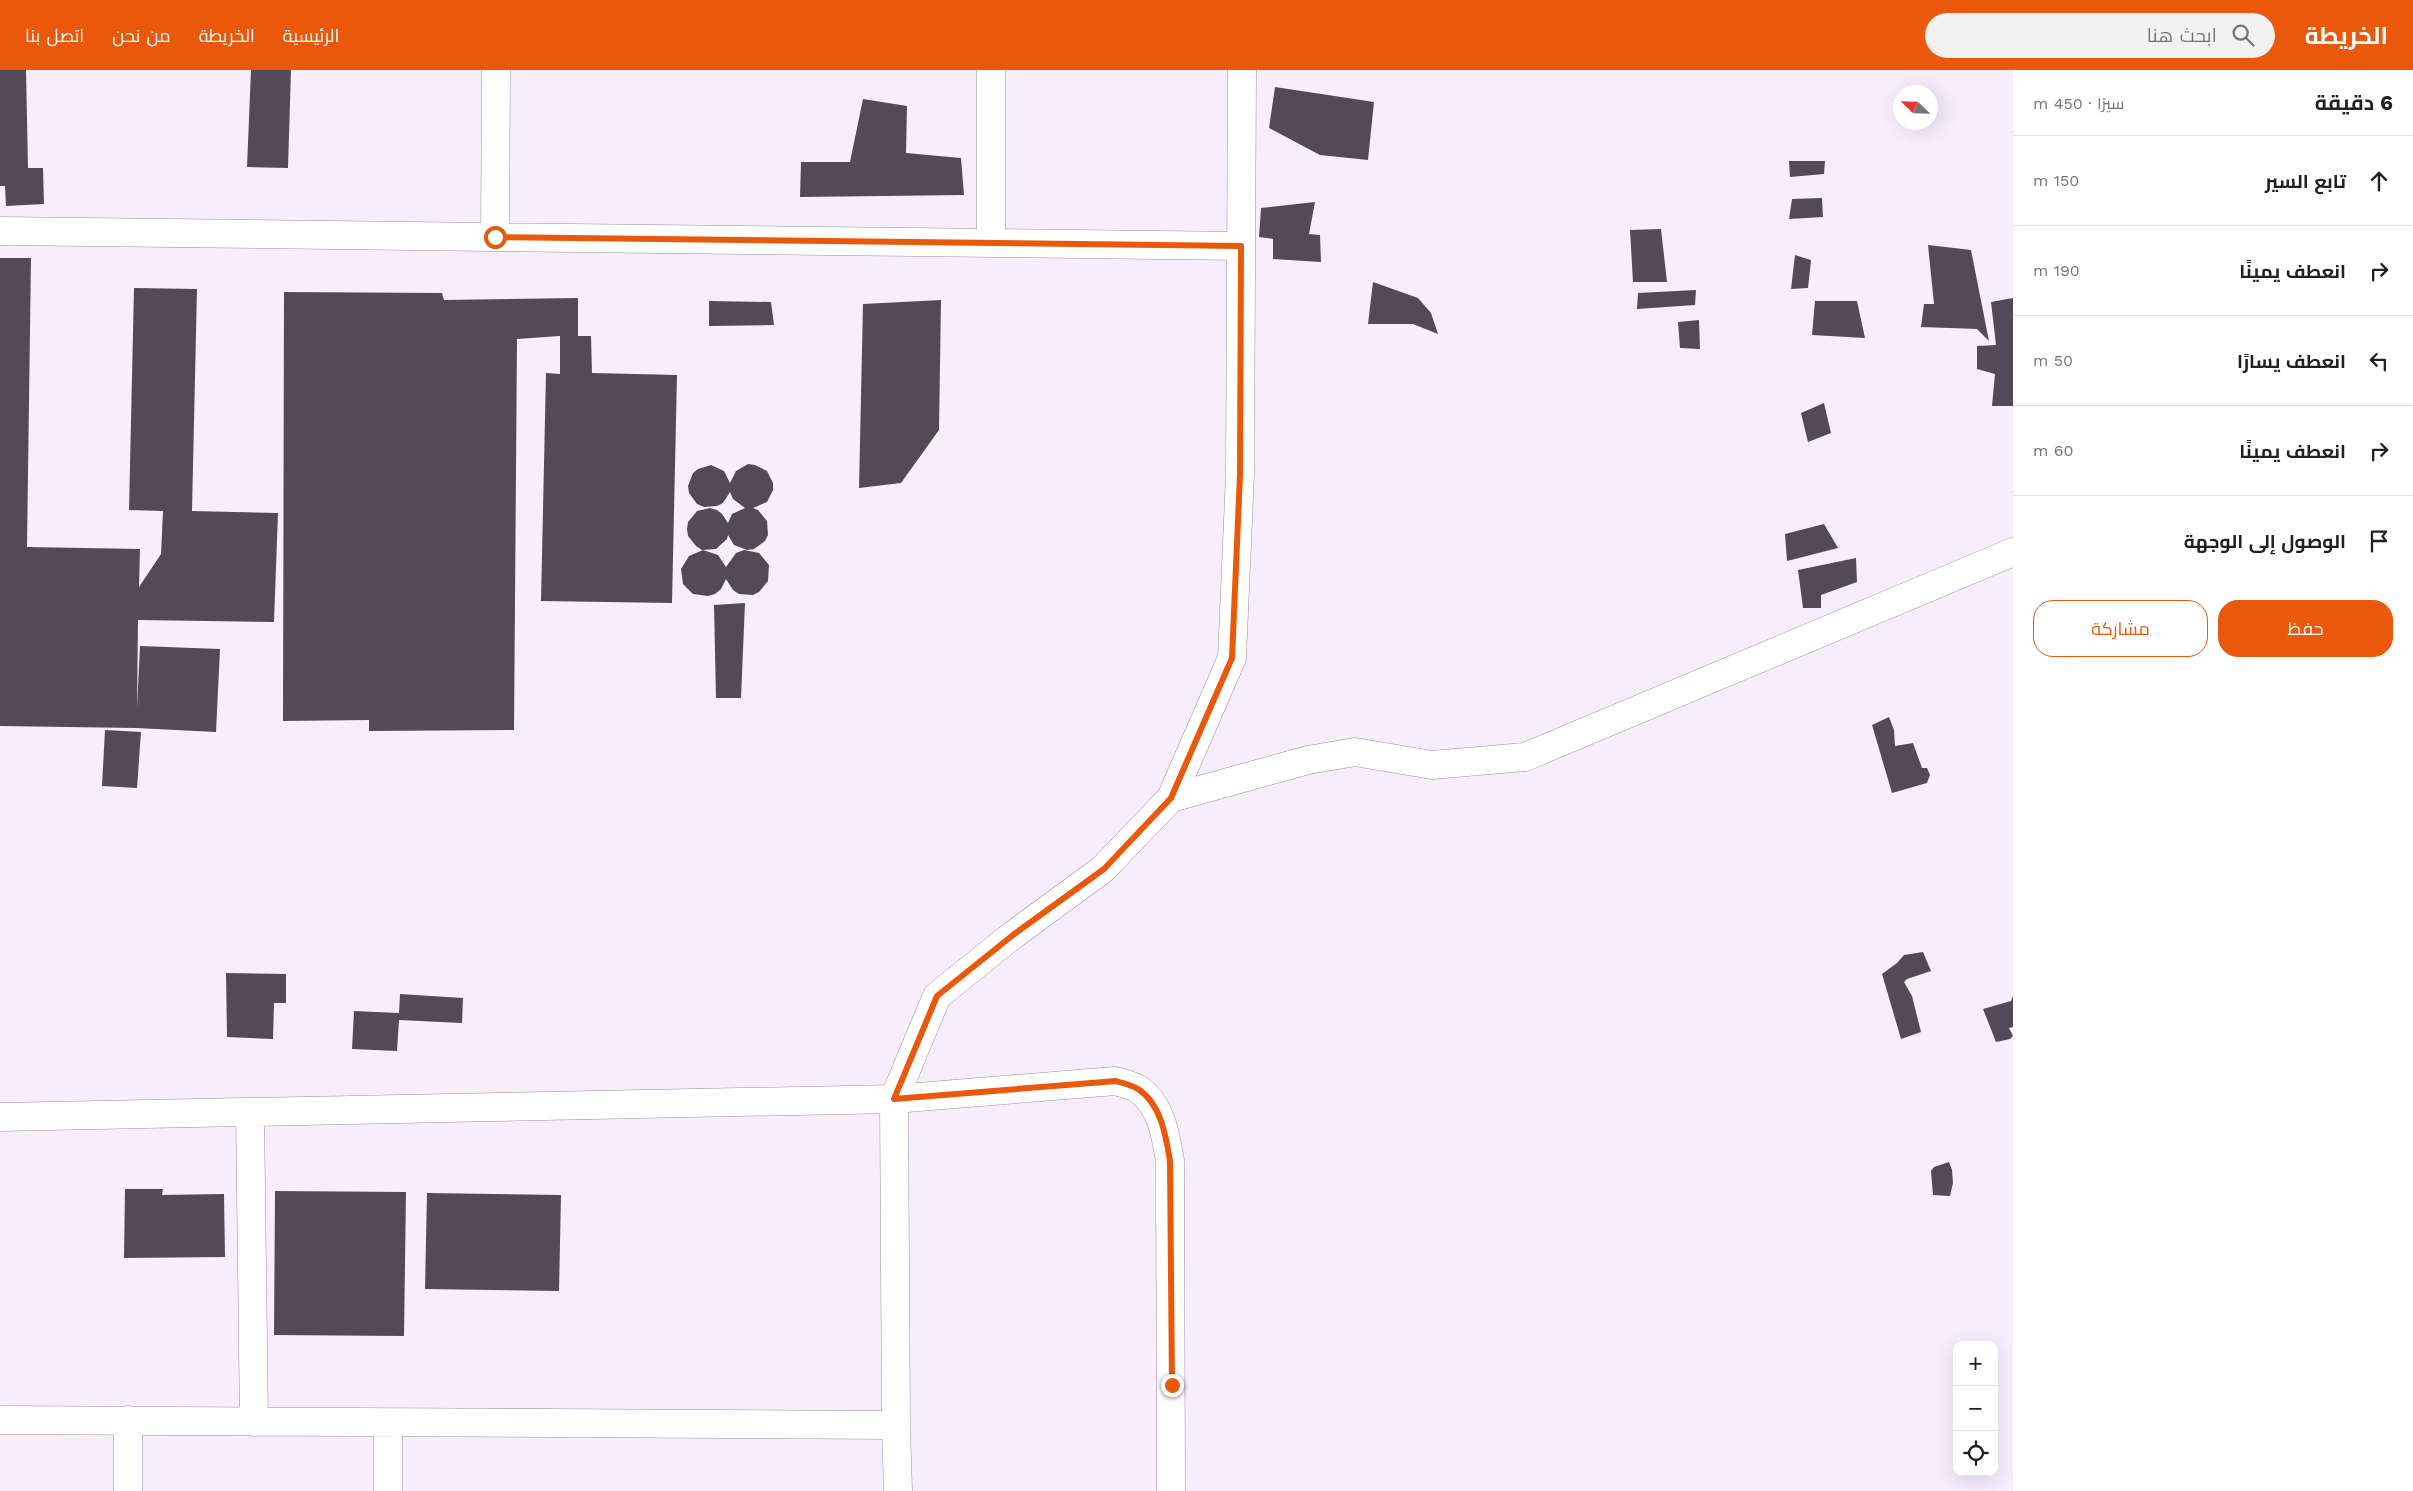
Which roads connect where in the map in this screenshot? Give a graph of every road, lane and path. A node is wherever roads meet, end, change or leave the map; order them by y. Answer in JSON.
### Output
{"nodes":[{"id":1,"x":496,"y":70,"type":"edge"},
{"id":2,"x":991,"y":70,"type":"edge"},
{"id":3,"x":1242,"y":70,"type":"edge"},
{"id":4,"x":0,"y":231,"type":"edge"},
{"id":5,"x":495,"y":237,"type":"junction"},
{"id":6,"x":991,"y":243,"type":"junction"},
{"id":7,"x":1241,"y":246,"type":"junction"},
{"id":8,"x":2013,"y":552,"type":"edge"},
{"id":9,"x":1171,"y":798,"type":"junction"},
{"id":10,"x":894,"y":1099,"type":"junction"},
{"id":11,"x":250,"y":1113,"type":"junction"},
{"id":12,"x":0,"y":1117,"type":"edge"},
{"id":13,"x":0,"y":1420,"type":"edge"},
{"id":14,"x":128,"y":1420,"type":"junction"},
{"id":15,"x":254,"y":1422,"type":"junction"},
{"id":16,"x":388,"y":1423,"type":"junction"},
{"id":17,"x":896,"y":1424,"type":"junction"},
{"id":18,"x":128,"y":1491,"type":"edge"},
{"id":19,"x":388,"y":1491,"type":"edge"},
{"id":20,"x":898,"y":1491,"type":"edge"},
{"id":21,"x":1171,"y":1491,"type":"edge"}],
"edges":[{"from":1,"to":5,"type":"street"},
{"from":2,"to":6,"type":"street"},
{"from":3,"to":7,"type":"street"},
{"from":4,"to":5,"type":"street"},
{"from":5,"to":6,"type":"street"},
{"from":6,"to":7,"type":"street"},
{"from":7,"to":9,"type":"street"},
{"from":8,"to":9,"type":"street"},
{"from":9,"to":10,"type":"street"},
{"from":10,"to":11,"type":"street"},
{"from":10,"to":17,"type":"street"},
{"from":10,"to":21,"type":"street"},
{"from":11,"to":12,"type":"street"},
{"from":11,"to":15,"type":"street"},
{"from":13,"to":14,"type":"street"},
{"from":14,"to":15,"type":"street"},
{"from":14,"to":18,"type":"street"},
{"from":15,"to":16,"type":"street"},
{"from":16,"to":17,"type":"street"},
{"from":16,"to":19,"type":"street"},
{"from":17,"to":20,"type":"street"}]}
